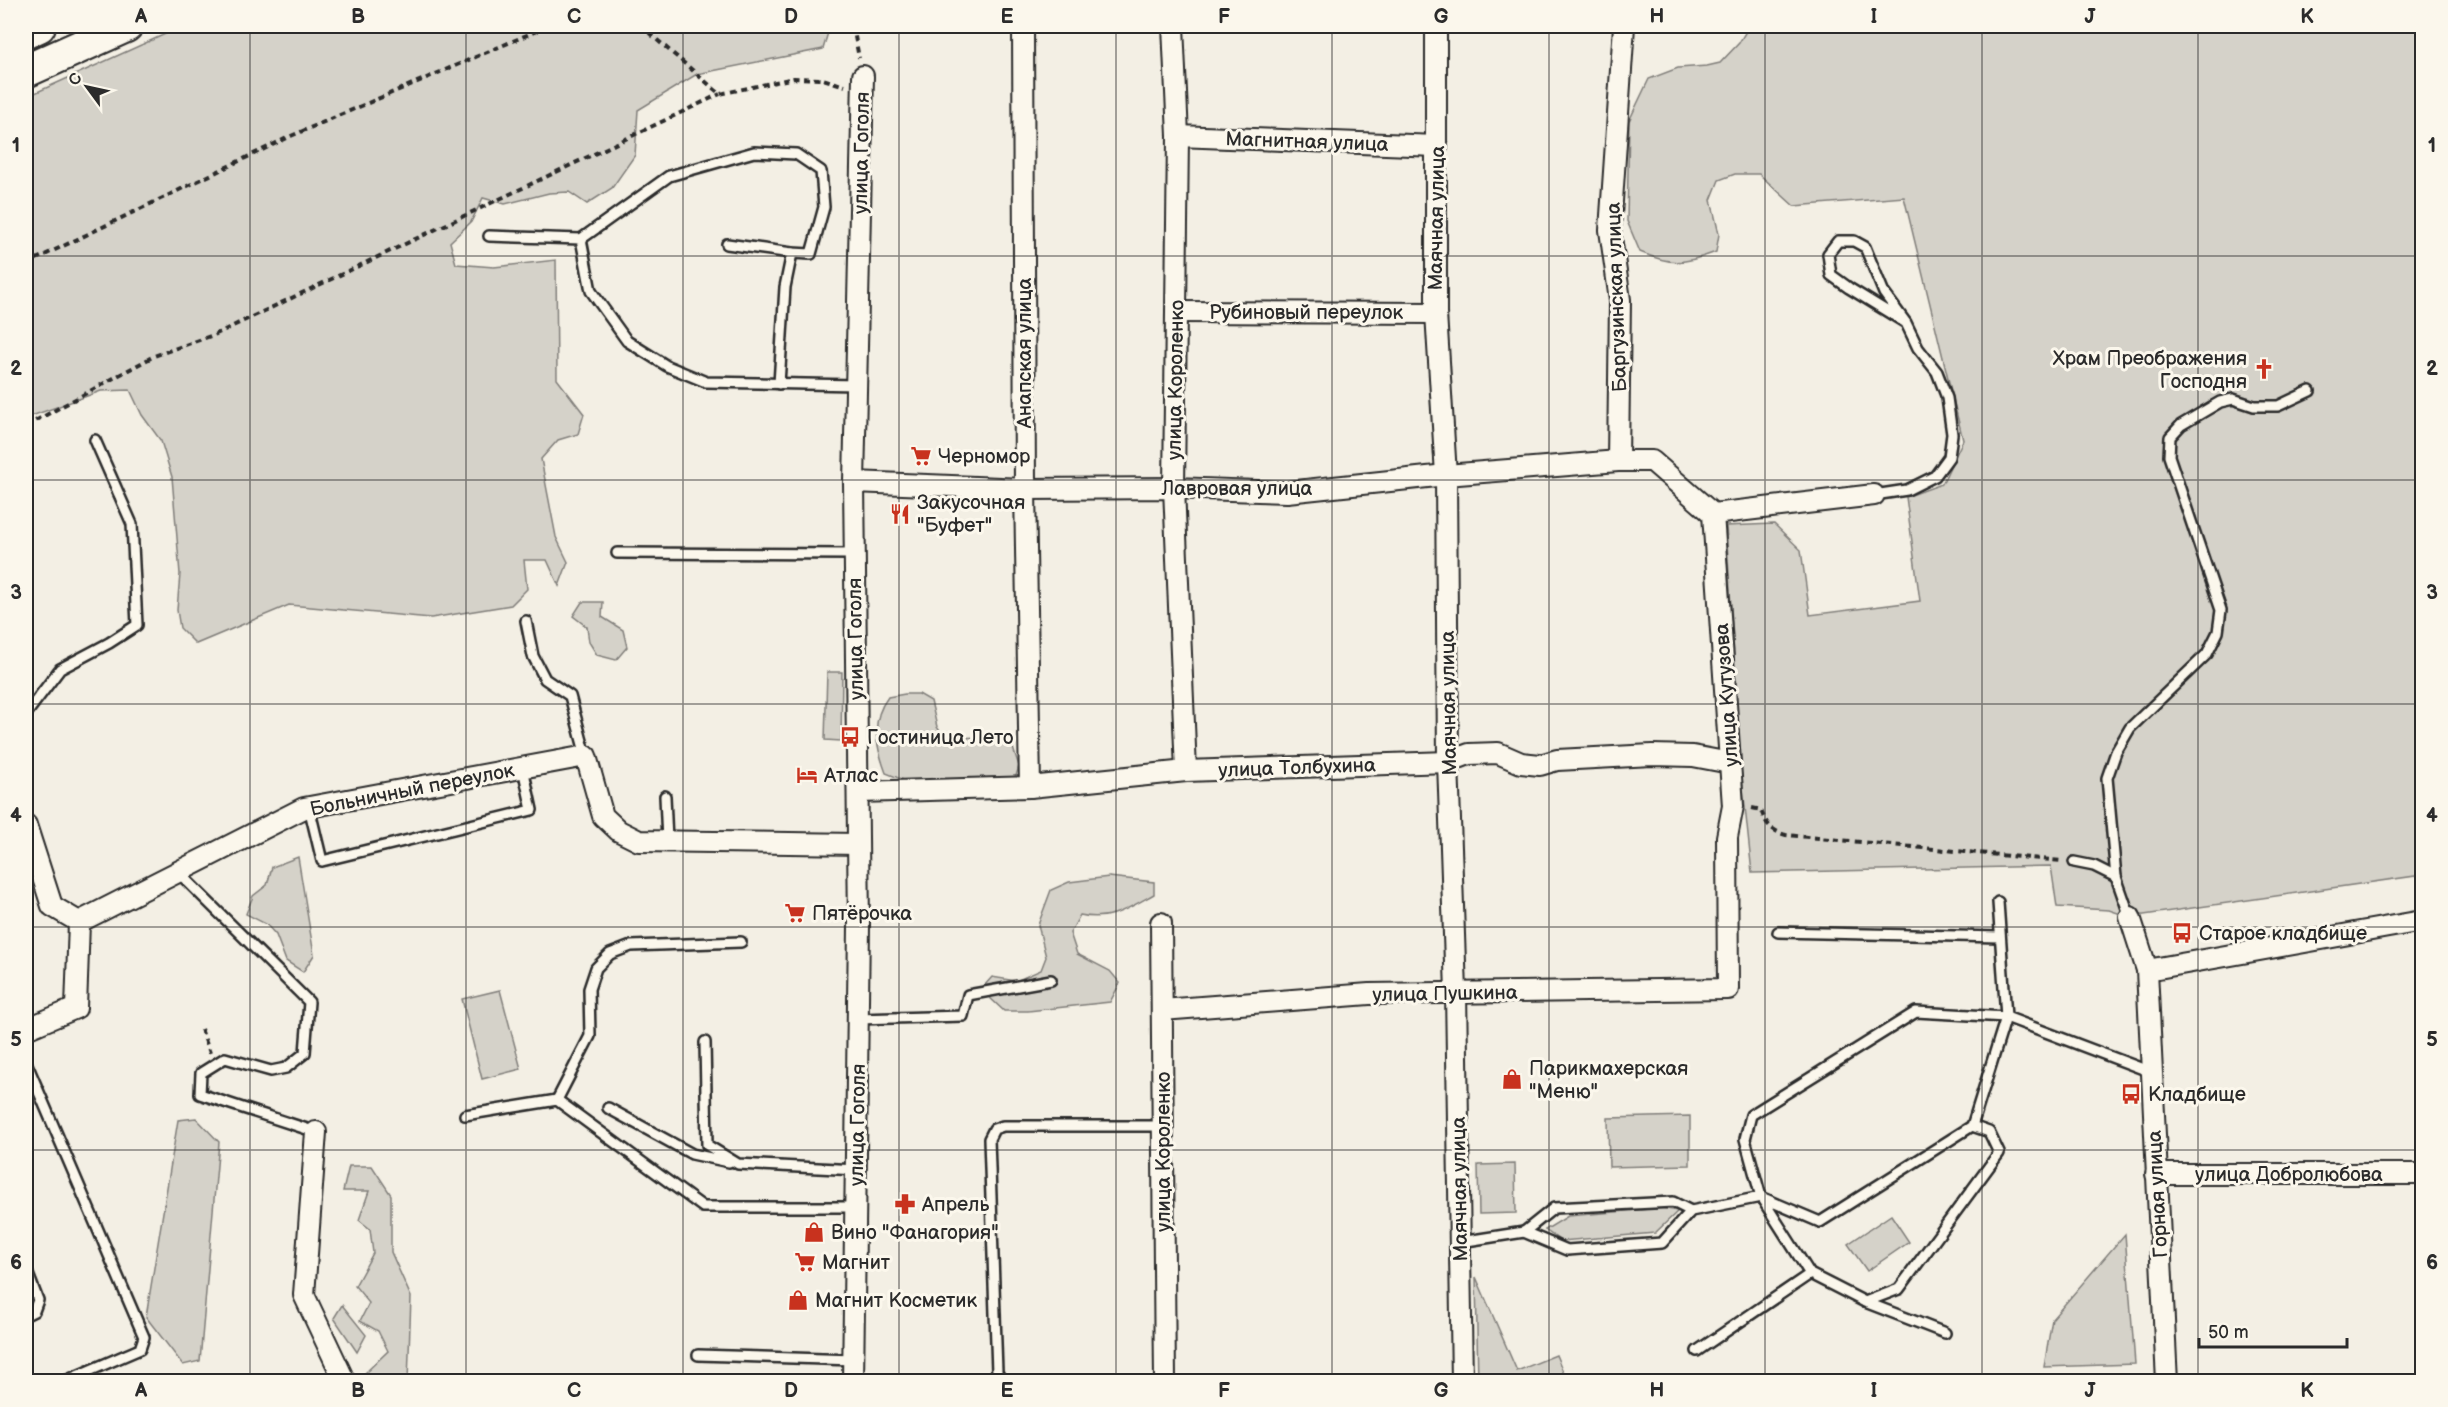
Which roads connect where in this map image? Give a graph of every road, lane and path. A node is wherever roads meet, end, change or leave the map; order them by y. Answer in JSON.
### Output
{"nodes":[{"id":1,"x":39,"y":26,"type":"edge"},
{"id":2,"x":126,"y":26,"type":"edge"},
{"id":3,"x":548,"y":26,"type":"edge"},
{"id":4,"x":641,"y":26,"type":"edge"},
{"id":5,"x":853,"y":26,"type":"edge"},
{"id":6,"x":1023,"y":26,"type":"edge"},
{"id":7,"x":1173,"y":26,"type":"edge"},
{"id":8,"x":1436,"y":26,"type":"edge"},
{"id":9,"x":1624,"y":26,"type":"edge"},
{"id":10,"x":26,"y":32,"type":"edge"},
{"id":11,"x":26,"y":71,"type":"edge"},
{"id":12,"x":863,"y":84,"type":"junction"},
{"id":13,"x":720,"y":94,"type":"junction"},
{"id":14,"x":1178,"y":136,"type":"junction"},
{"id":15,"x":1437,"y":146,"type":"junction"},
{"id":16,"x":489,"y":236,"type":"dead end"},
{"id":17,"x":581,"y":239,"type":"junction"},
{"id":18,"x":727,"y":244,"type":"dead end"},
{"id":19,"x":792,"y":253,"type":"junction"},
{"id":20,"x":26,"y":264,"type":"edge"},
{"id":21,"x":1176,"y":312,"type":"junction"},
{"id":22,"x":1436,"y":313,"type":"junction"},
{"id":23,"x":1906,"y":324,"type":"junction"},
{"id":24,"x":779,"y":384,"type":"junction"},
{"id":25,"x":856,"y":384,"type":"junction"},
{"id":26,"x":2310,"y":391,"type":"dead end"},
{"id":27,"x":26,"y":426,"type":"edge"},
{"id":28,"x":95,"y":440,"type":"dead end"},
{"id":29,"x":1618,"y":461,"type":"junction"},
{"id":30,"x":1446,"y":475,"type":"junction"},
{"id":31,"x":854,"y":482,"type":"junction"},
{"id":32,"x":1174,"y":488,"type":"junction"},
{"id":33,"x":1025,"y":489,"type":"junction"},
{"id":34,"x":1874,"y":495,"type":"joint"},
{"id":35,"x":1713,"y":514,"type":"junction"},
{"id":36,"x":617,"y":554,"type":"dead end"},
{"id":37,"x":854,"y":554,"type":"junction"},
{"id":38,"x":526,"y":621,"type":"dead end"},
{"id":39,"x":26,"y":714,"type":"edge"},
{"id":40,"x":586,"y":756,"type":"junction"},
{"id":41,"x":1448,"y":762,"type":"junction"},
{"id":42,"x":1730,"y":763,"type":"junction"},
{"id":43,"x":523,"y":768,"type":"junction"},
{"id":44,"x":1186,"y":771,"type":"junction"},
{"id":45,"x":1030,"y":788,"type":"junction"},
{"id":46,"x":859,"y":792,"type":"junction"},
{"id":47,"x":665,"y":796,"type":"dead end"},
{"id":48,"x":1733,"y":806,"type":"junction"},
{"id":49,"x":309,"y":807,"type":"junction"},
{"id":50,"x":26,"y":825,"type":"edge"},
{"id":51,"x":668,"y":841,"type":"junction"},
{"id":52,"x":858,"y":844,"type":"junction"},
{"id":53,"x":2074,"y":862,"type":"joint"},
{"id":54,"x":177,"y":871,"type":"junction"},
{"id":55,"x":2116,"y":877,"type":"junction"},
{"id":56,"x":1998,"y":902,"type":"dead end"},
{"id":57,"x":2130,"y":917,"type":"joint"},
{"id":58,"x":2422,"y":921,"type":"edge"},
{"id":59,"x":79,"y":922,"type":"junction"},
{"id":60,"x":1161,"y":923,"type":"dead end"},
{"id":61,"x":1778,"y":932,"type":"dead end"},
{"id":62,"x":2001,"y":937,"type":"junction"},
{"id":63,"x":741,"y":942,"type":"dead end"},
{"id":64,"x":2147,"y":970,"type":"junction"},
{"id":65,"x":1051,"y":980,"type":"dead end"},
{"id":66,"x":1728,"y":989,"type":"joint"},
{"id":67,"x":1456,"y":992,"type":"junction"},
{"id":68,"x":1162,"y":1010,"type":"junction"},
{"id":69,"x":2006,"y":1017,"type":"junction"},
{"id":70,"x":858,"y":1019,"type":"junction"},
{"id":71,"x":26,"y":1029,"type":"edge"},
{"id":72,"x":201,"y":1029,"type":"dead end"},
{"id":73,"x":705,"y":1042,"type":"dead end"},
{"id":74,"x":26,"y":1062,"type":"edge"},
{"id":75,"x":214,"y":1065,"type":"junction"},
{"id":76,"x":2151,"y":1072,"type":"junction"},
{"id":77,"x":557,"y":1100,"type":"junction"},
{"id":78,"x":608,"y":1108,"type":"dead end"},
{"id":79,"x":465,"y":1115,"type":"dead end"},
{"id":80,"x":1163,"y":1126,"type":"junction"},
{"id":81,"x":1972,"y":1126,"type":"junction"},
{"id":82,"x":316,"y":1132,"type":"joint"},
{"id":83,"x":738,"y":1164,"type":"junction"},
{"id":84,"x":856,"y":1170,"type":"junction"},
{"id":85,"x":2156,"y":1174,"type":"junction"},
{"id":86,"x":2422,"y":1174,"type":"edge"},
{"id":87,"x":1761,"y":1197,"type":"junction"},
{"id":88,"x":856,"y":1207,"type":"junction"},
{"id":89,"x":1691,"y":1210,"type":"junction"},
{"id":90,"x":1524,"y":1232,"type":"junction"},
{"id":91,"x":1460,"y":1242,"type":"junction"},
{"id":92,"x":26,"y":1269,"type":"edge"},
{"id":93,"x":1810,"y":1274,"type":"junction"},
{"id":94,"x":1865,"y":1302,"type":"junction"},
{"id":95,"x":26,"y":1315,"type":"edge"},
{"id":96,"x":1945,"y":1333,"type":"dead end"},
{"id":97,"x":1697,"y":1351,"type":"dead end"},
{"id":98,"x":698,"y":1355,"type":"dead end"},
{"id":99,"x":854,"y":1360,"type":"junction"},
{"id":100,"x":63,"y":1382,"type":"edge"},
{"id":101,"x":345,"y":1382,"type":"edge"},
{"id":102,"x":853,"y":1382,"type":"edge"},
{"id":103,"x":1002,"y":1382,"type":"edge"},
{"id":104,"x":1165,"y":1382,"type":"edge"},
{"id":105,"x":1462,"y":1382,"type":"edge"},
{"id":106,"x":2167,"y":1382,"type":"edge"}],
"edges":[{"from":1,"to":10,"type":"highway"},
{"from":2,"to":11,"type":"highway"},
{"from":3,"to":20,"type":"path"},
{"from":4,"to":13,"type":"path"},
{"from":5,"to":12,"type":"path"},
{"from":6,"to":33,"type":"street","name":"Анапская улица"},
{"from":7,"to":14,"type":"street","name":"улица Короленко"},
{"from":8,"to":15,"type":"street","name":"Маячная улица"},
{"from":9,"to":29,"type":"street","name":"Баргузинская улица"},
{"from":12,"to":13,"type":"path"},
{"from":12,"to":25,"type":"street","name":"улица Гоголя"},
{"from":13,"to":27,"type":"path"},
{"from":14,"to":15,"type":"street","name":"Магнитная улица"},
{"from":14,"to":21,"type":"street","name":"улица Короленко"},
{"from":15,"to":22,"type":"street","name":"Маячная улица"},
{"from":16,"to":17,"type":"lane"},
{"from":17,"to":19,"type":"lane"},
{"from":17,"to":24,"type":"lane"},
{"from":18,"to":19,"type":"lane"},
{"from":19,"to":24,"type":"lane"},
{"from":21,"to":22,"type":"street","name":"Рубиновый переулок"},
{"from":21,"to":32,"type":"street","name":"улица Короленко"},
{"from":22,"to":30,"type":"street","name":"Маячная улица"},
{"from":23,"to":23,"type":"lane"},
{"from":23,"to":34,"type":"lane"},
{"from":24,"to":25,"type":"lane"},
{"from":25,"to":31,"type":"street","name":"улица Гоголя"},
{"from":26,"to":55,"type":"lane","name":"Горная улица"},
{"from":28,"to":39,"type":"lane"},
{"from":29,"to":30,"type":"street","name":"Лавровая улица"},
{"from":29,"to":35,"type":"street"},
{"from":30,"to":32,"type":"street","name":"Лавровая улица"},
{"from":30,"to":41,"type":"street","name":"Маячная улица"},
{"from":31,"to":33,"type":"street","name":"Лавровая улица"},
{"from":31,"to":37,"type":"street","name":"улица Гоголя"},
{"from":32,"to":33,"type":"street","name":"Лавровая улица"},
{"from":32,"to":44,"type":"street","name":"улица Короленко"},
{"from":33,"to":45,"type":"street","name":"Анапская улица"},
{"from":34,"to":35,"type":"street"},
{"from":35,"to":42,"type":"street","name":"улица Кутузова"},
{"from":36,"to":37,"type":"lane"},
{"from":37,"to":46,"type":"street","name":"улица Гоголя"},
{"from":38,"to":40,"type":"lane"},
{"from":40,"to":43,"type":"street","name":"Больничный переулок"},
{"from":40,"to":51,"type":"street"},
{"from":41,"to":42,"type":"street","name":"улица Толбухина"},
{"from":41,"to":44,"type":"street","name":"улица Толбухина"},
{"from":41,"to":67,"type":"street","name":"Маячная улица"},
{"from":42,"to":48,"type":"street","name":"улица Кутузова"},
{"from":43,"to":49,"type":"street","name":"Больничный переулок"},
{"from":43,"to":49,"type":"lane"},
{"from":44,"to":45,"type":"street","name":"улица Толбухина"},
{"from":45,"to":46,"type":"street","name":"улица Толбухина"},
{"from":46,"to":52,"type":"street","name":"улица Гоголя"},
{"from":47,"to":51,"type":"lane"},
{"from":48,"to":53,"type":"path"},
{"from":48,"to":66,"type":"street","name":"улица Кутузова"},
{"from":49,"to":54,"type":"street","name":"Больничный переулок"},
{"from":50,"to":59,"type":"street"},
{"from":51,"to":52,"type":"street"},
{"from":52,"to":70,"type":"street","name":"улица Гоголя"},
{"from":53,"to":55,"type":"lane"},
{"from":54,"to":59,"type":"street","name":"Больничный переулок"},
{"from":54,"to":75,"type":"lane"},
{"from":55,"to":57,"type":"lane","name":"Горная улица"},
{"from":56,"to":62,"type":"lane"},
{"from":57,"to":64,"type":"street","name":"Горная улица"},
{"from":58,"to":64,"type":"street"},
{"from":59,"to":71,"type":"street"},
{"from":60,"to":68,"type":"street","name":"улица Короленко"},
{"from":61,"to":62,"type":"lane"},
{"from":62,"to":69,"type":"lane"},
{"from":63,"to":77,"type":"lane"},
{"from":64,"to":76,"type":"street","name":"Горная улица"},
{"from":65,"to":70,"type":"lane"},
{"from":66,"to":67,"type":"street","name":"улица Пушкина"},
{"from":67,"to":68,"type":"street","name":"улица Пушкина"},
{"from":67,"to":91,"type":"street","name":"Маячная улица"},
{"from":68,"to":80,"type":"street","name":"улица Короленко"},
{"from":69,"to":76,"type":"lane"},
{"from":69,"to":81,"type":"lane"},
{"from":69,"to":87,"type":"lane"},
{"from":70,"to":84,"type":"street","name":"улица Гоголя"},
{"from":72,"to":75,"type":"path"},
{"from":73,"to":83,"type":"lane"},
{"from":74,"to":100,"type":"lane"},
{"from":75,"to":82,"type":"lane"},
{"from":76,"to":85,"type":"street","name":"Горная улица"},
{"from":77,"to":79,"type":"lane"},
{"from":77,"to":88,"type":"lane"},
{"from":78,"to":83,"type":"lane"},
{"from":80,"to":103,"type":"lane"},
{"from":80,"to":104,"type":"street","name":"улица Короленко"},
{"from":81,"to":87,"type":"lane"},
{"from":81,"to":94,"type":"lane"},
{"from":82,"to":101,"type":"street"},
{"from":83,"to":84,"type":"lane"},
{"from":84,"to":88,"type":"street","name":"улица Гоголя"},
{"from":85,"to":86,"type":"street","name":"улица Добролюбова"},
{"from":85,"to":106,"type":"street","name":"Горная улица"},
{"from":87,"to":89,"type":"lane"},
{"from":87,"to":93,"type":"lane"},
{"from":88,"to":99,"type":"street","name":"улица Гоголя"},
{"from":89,"to":90,"type":"lane"},
{"from":89,"to":90,"type":"lane"},
{"from":90,"to":91,"type":"lane"},
{"from":91,"to":105,"type":"street","name":"Маячная улица"},
{"from":92,"to":95,"type":"lane"},
{"from":93,"to":94,"type":"lane"},
{"from":93,"to":97,"type":"lane"},
{"from":94,"to":96,"type":"lane"},
{"from":98,"to":99,"type":"lane"},
{"from":99,"to":102,"type":"street","name":"улица Гоголя"}]}
